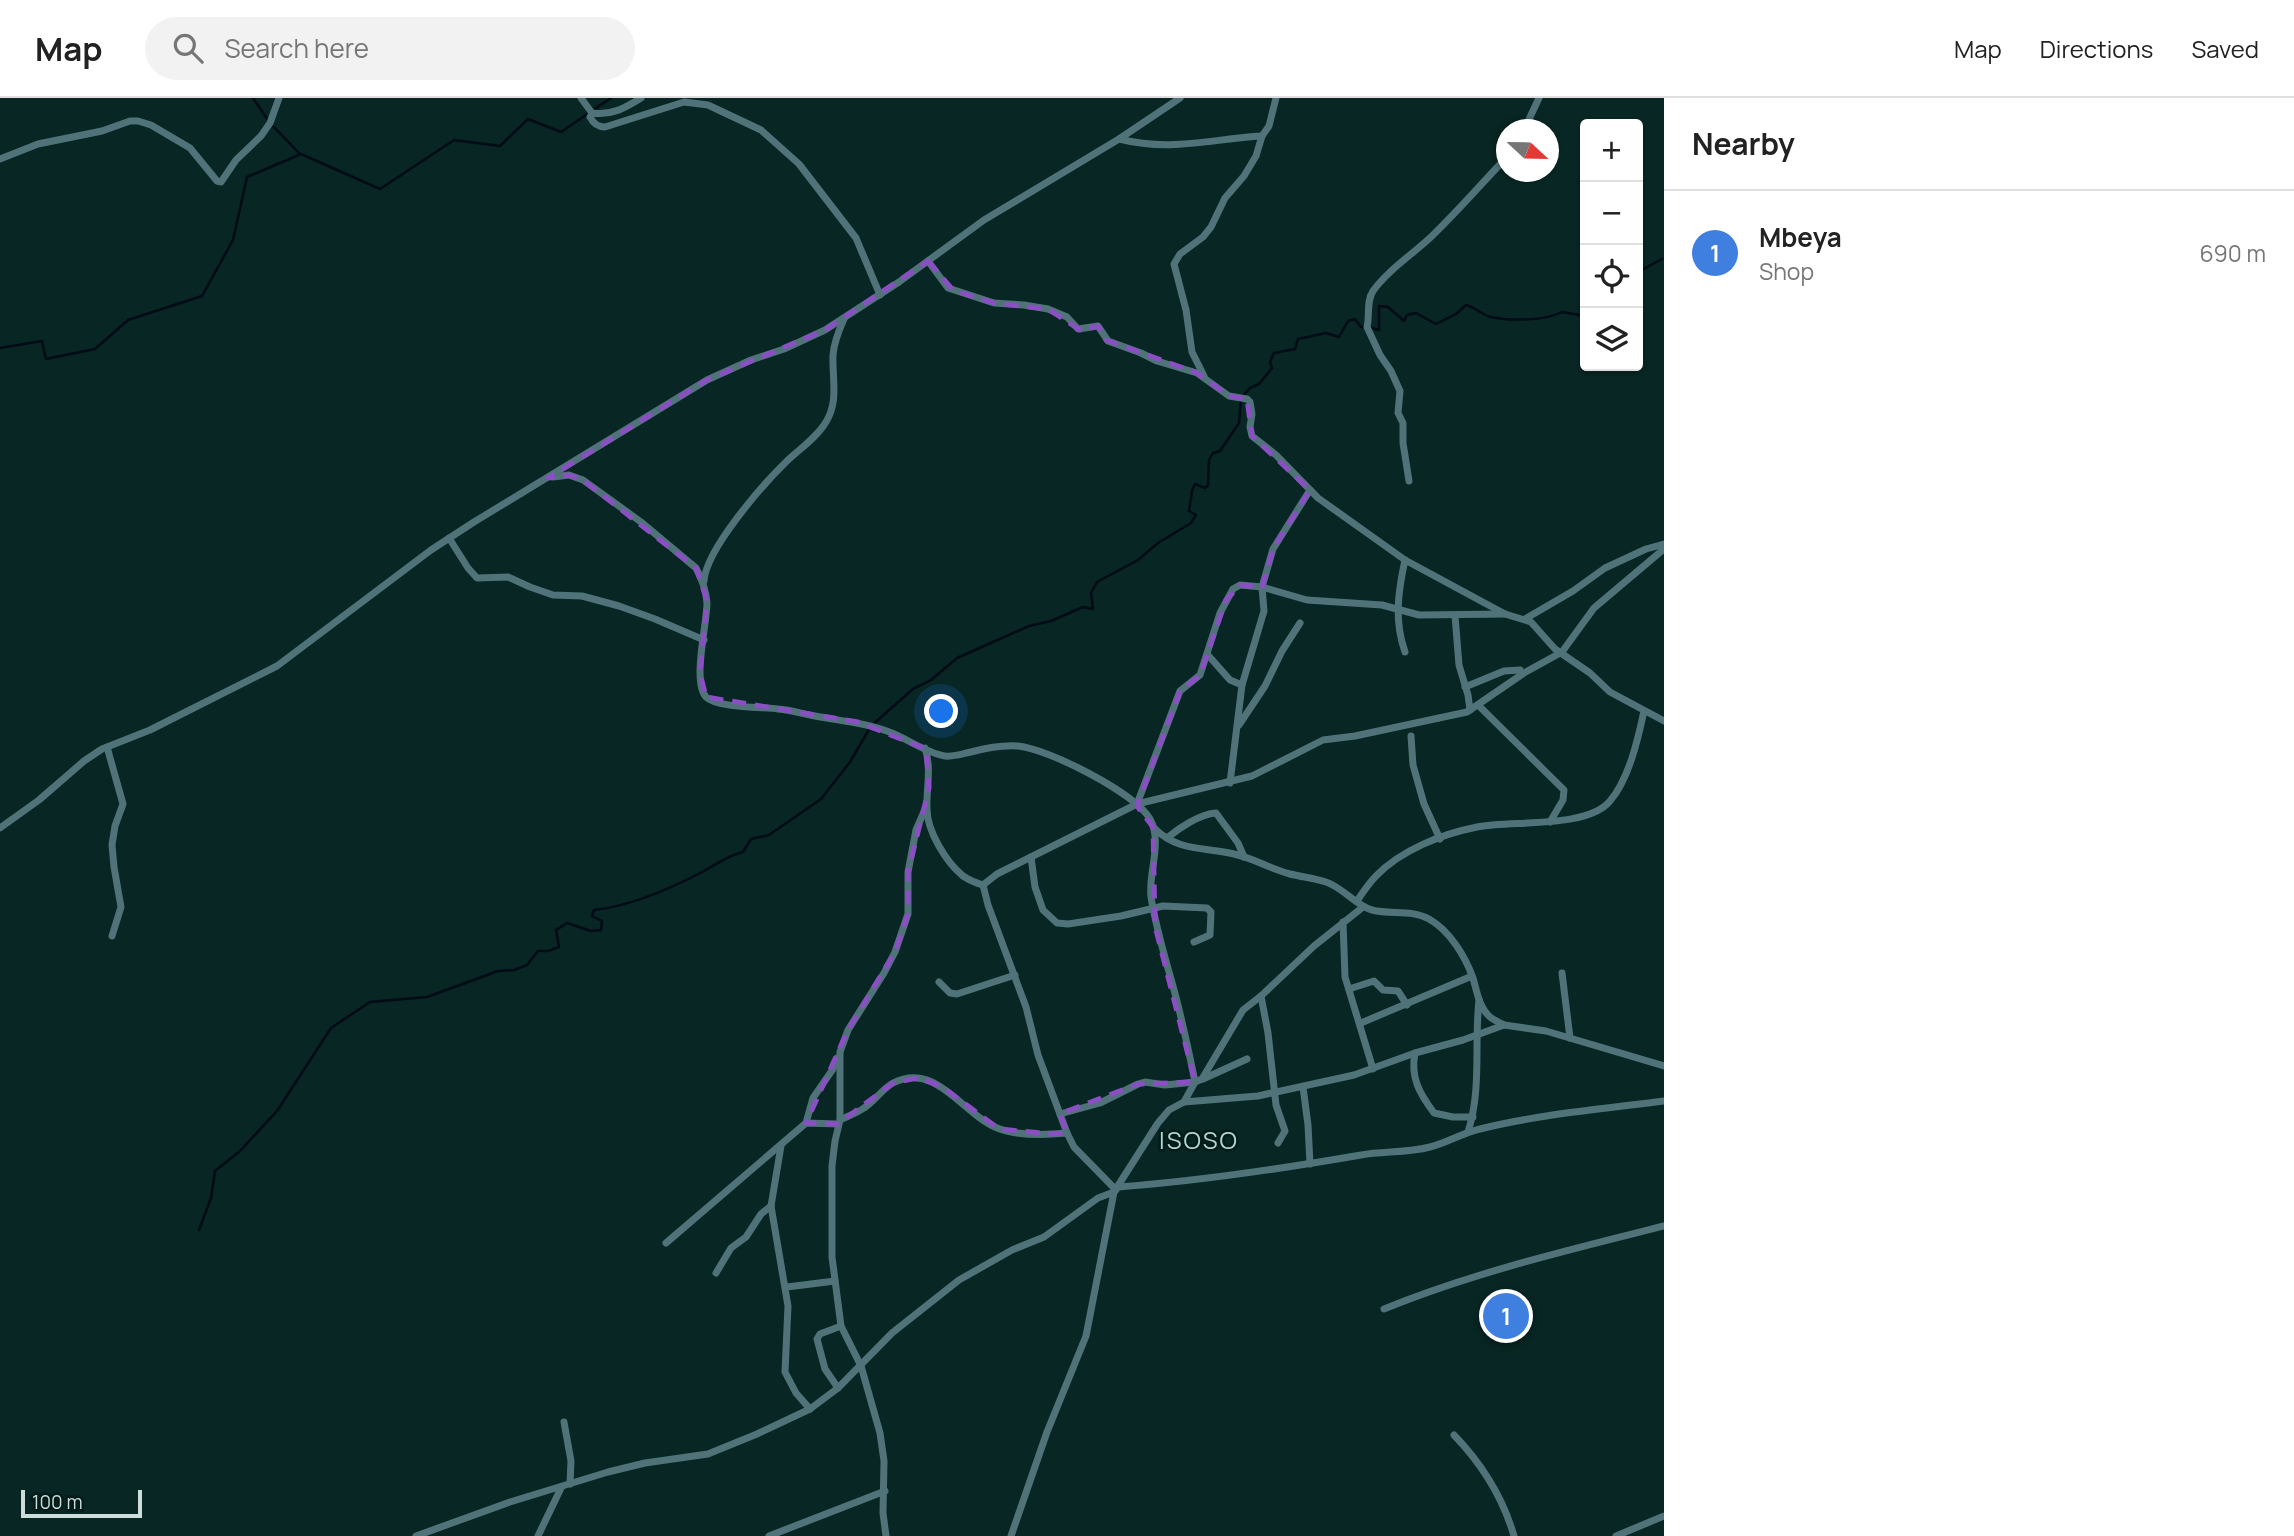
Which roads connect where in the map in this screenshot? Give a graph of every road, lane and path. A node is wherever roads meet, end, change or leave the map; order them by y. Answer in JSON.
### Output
{"nodes":[{"id":1,"x":279,"y":98,"type":"edge"},
{"id":2,"x":581,"y":98,"type":"edge"},
{"id":3,"x":641,"y":98,"type":"edge"},
{"id":4,"x":1180,"y":98,"type":"edge"},
{"id":5,"x":1276,"y":98,"type":"edge"},
{"id":6,"x":1539,"y":98,"type":"edge"},
{"id":7,"x":592,"y":113,"type":"junction"},
{"id":8,"x":1529,"y":119,"type":"edge"},
{"id":9,"x":1262,"y":136,"type":"junction"},
{"id":10,"x":1119,"y":139,"type":"junction"},
{"id":11,"x":0,"y":159,"type":"edge"},
{"id":12,"x":1496,"y":169,"type":"edge"},
{"id":13,"x":928,"y":261,"type":"junction"},
{"id":14,"x":880,"y":295,"type":"junction"},
{"id":15,"x":844,"y":318,"type":"junction"},
{"id":16,"x":1205,"y":378,"type":"junction"},
{"id":17,"x":548,"y":478,"type":"junction"},
{"id":18,"x":1409,"y":481,"type":"dead end"},
{"id":19,"x":1310,"y":489,"type":"junction"},
{"id":20,"x":449,"y":538,"type":"junction"},
{"id":21,"x":1664,"y":546,"type":"edge"},
{"id":22,"x":1405,"y":560,"type":"junction"},
{"id":23,"x":1262,"y":587,"type":"junction"},
{"id":24,"x":705,"y":590,"type":"junction"},
{"id":25,"x":1398,"y":611,"type":"junction"},
{"id":26,"x":1505,"y":614,"type":"junction"},
{"id":27,"x":1455,"y":616,"type":"junction"},
{"id":28,"x":1525,"y":619,"type":"junction"},
{"id":29,"x":1300,"y":623,"type":"dead end"},
{"id":30,"x":704,"y":640,"type":"junction"},
{"id":31,"x":1405,"y":652,"type":"dead end"},
{"id":32,"x":1562,"y":652,"type":"junction"},
{"id":33,"x":1207,"y":654,"type":"junction"},
{"id":34,"x":1520,"y":670,"type":"dead end"},
{"id":35,"x":1242,"y":685,"type":"junction"},
{"id":36,"x":1465,"y":687,"type":"junction"},
{"id":37,"x":1478,"y":705,"type":"junction"},
{"id":38,"x":1470,"y":710,"type":"junction"},
{"id":39,"x":1644,"y":712,"type":"junction"},
{"id":40,"x":1664,"y":721,"type":"edge"},
{"id":41,"x":1237,"y":728,"type":"junction"},
{"id":42,"x":1411,"y":736,"type":"dead end"},
{"id":43,"x":107,"y":747,"type":"junction"},
{"id":44,"x":925,"y":748,"type":"junction"},
{"id":45,"x":1230,"y":783,"type":"junction"},
{"id":46,"x":1137,"y":804,"type":"junction"},
{"id":47,"x":926,"y":807,"type":"junction"},
{"id":48,"x":1550,"y":822,"type":"junction"},
{"id":49,"x":1153,"y":827,"type":"junction"},
{"id":50,"x":0,"y":828,"type":"edge"},
{"id":51,"x":1167,"y":838,"type":"junction"},
{"id":52,"x":1440,"y":839,"type":"junction"},
{"id":53,"x":1031,"y":857,"type":"junction"},
{"id":54,"x":1244,"y":857,"type":"junction"},
{"id":55,"x":983,"y":885,"type":"junction"},
{"id":56,"x":1357,"y":901,"type":"junction"},
{"id":57,"x":1363,"y":907,"type":"junction"},
{"id":58,"x":1154,"y":909,"type":"junction"},
{"id":59,"x":1343,"y":922,"type":"junction"},
{"id":60,"x":112,"y":936,"type":"dead end"},
{"id":61,"x":1194,"y":942,"type":"dead end"},
{"id":62,"x":1562,"y":973,"type":"dead end"},
{"id":63,"x":1014,"y":975,"type":"junction"},
{"id":64,"x":1472,"y":976,"type":"junction"},
{"id":65,"x":939,"y":982,"type":"dead end"},
{"id":66,"x":1349,"y":989,"type":"junction"},
{"id":67,"x":1262,"y":996,"type":"junction"},
{"id":68,"x":1479,"y":1000,"type":"junction"},
{"id":69,"x":1407,"y":1005,"type":"junction"},
{"id":70,"x":1361,"y":1023,"type":"junction"},
{"id":71,"x":1504,"y":1025,"type":"junction"},
{"id":72,"x":1477,"y":1035,"type":"junction"},
{"id":73,"x":1570,"y":1038,"type":"junction"},
{"id":74,"x":839,"y":1052,"type":"junction"},
{"id":75,"x":1415,"y":1053,"type":"junction"},
{"id":76,"x":1247,"y":1059,"type":"dead end"},
{"id":77,"x":1664,"y":1066,"type":"edge"},
{"id":78,"x":1373,"y":1069,"type":"junction"},
{"id":79,"x":1199,"y":1081,"type":"junction"},
{"id":80,"x":1303,"y":1087,"type":"junction"},
{"id":81,"x":1276,"y":1093,"type":"junction"},
{"id":82,"x":1664,"y":1101,"type":"edge"},
{"id":83,"x":1184,"y":1102,"type":"junction"},
{"id":84,"x":1060,"y":1114,"type":"junction"},
{"id":85,"x":1473,"y":1117,"type":"junction"},
{"id":86,"x":839,"y":1121,"type":"junction"},
{"id":87,"x":806,"y":1123,"type":"junction"},
{"id":88,"x":1468,"y":1132,"type":"junction"},
{"id":89,"x":1067,"y":1133,"type":"junction"},
{"id":90,"x":1278,"y":1143,"type":"dead end"},
{"id":91,"x":781,"y":1146,"type":"junction"},
{"id":92,"x":1310,"y":1164,"type":"junction"},
{"id":93,"x":1116,"y":1189,"type":"junction"},
{"id":94,"x":771,"y":1206,"type":"junction"},
{"id":95,"x":1664,"y":1226,"type":"edge"},
{"id":96,"x":666,"y":1242,"type":"dead end"},
{"id":97,"x":716,"y":1273,"type":"dead end"},
{"id":98,"x":835,"y":1280,"type":"junction"},
{"id":99,"x":787,"y":1287,"type":"junction"},
{"id":100,"x":1384,"y":1309,"type":"dead end"},
{"id":101,"x":841,"y":1326,"type":"junction"},
{"id":102,"x":861,"y":1366,"type":"junction"},
{"id":103,"x":838,"y":1388,"type":"junction"},
{"id":104,"x":810,"y":1409,"type":"junction"},
{"id":105,"x":564,"y":1422,"type":"dead end"},
{"id":106,"x":1454,"y":1435,"type":"dead end"},
{"id":107,"x":570,"y":1484,"type":"junction"},
{"id":108,"x":561,"y":1488,"type":"junction"},
{"id":109,"x":884,"y":1491,"type":"junction"},
{"id":110,"x":1664,"y":1516,"type":"edge"},
{"id":111,"x":416,"y":1536,"type":"edge"},
{"id":112,"x":538,"y":1536,"type":"edge"},
{"id":113,"x":769,"y":1536,"type":"edge"},
{"id":114,"x":886,"y":1536,"type":"edge"},
{"id":115,"x":1011,"y":1536,"type":"edge"},
{"id":116,"x":1514,"y":1536,"type":"edge"},
{"id":117,"x":1616,"y":1536,"type":"edge"}],
"edges":[{"from":1,"to":11,"type":"street"},
{"from":2,"to":7,"type":"street"},
{"from":3,"to":7,"type":"street"},
{"from":4,"to":10,"type":"street"},
{"from":5,"to":9,"type":"street"},
{"from":6,"to":8,"type":"street"},
{"from":7,"to":14,"type":"street"},
{"from":9,"to":10,"type":"street"},
{"from":9,"to":16,"type":"street"},
{"from":10,"to":13,"type":"street"},
{"from":12,"to":18,"type":"street"},
{"from":13,"to":14,"type":"street"},
{"from":13,"to":16,"type":"street"},
{"from":14,"to":15,"type":"street"},
{"from":15,"to":17,"type":"street"},
{"from":15,"to":24,"type":"street"},
{"from":16,"to":19,"type":"street"},
{"from":17,"to":20,"type":"street"},
{"from":17,"to":24,"type":"street"},
{"from":19,"to":22,"type":"street"},
{"from":19,"to":23,"type":"street"},
{"from":20,"to":30,"type":"street"},
{"from":20,"to":43,"type":"street"},
{"from":21,"to":28,"type":"street"},
{"from":21,"to":32,"type":"street"},
{"from":22,"to":25,"type":"street"},
{"from":22,"to":26,"type":"street"},
{"from":23,"to":25,"type":"street"},
{"from":23,"to":33,"type":"street"},
{"from":23,"to":35,"type":"street"},
{"from":24,"to":30,"type":"street"},
{"from":25,"to":27,"type":"street"},
{"from":25,"to":31,"type":"street"},
{"from":26,"to":27,"type":"street"},
{"from":26,"to":28,"type":"street"},
{"from":27,"to":36,"type":"street"},
{"from":28,"to":32,"type":"street"},
{"from":29,"to":41,"type":"street"},
{"from":30,"to":44,"type":"street"},
{"from":32,"to":37,"type":"street"},
{"from":32,"to":39,"type":"street"},
{"from":33,"to":35,"type":"street"},
{"from":33,"to":46,"type":"street"},
{"from":34,"to":36,"type":"street"},
{"from":35,"to":41,"type":"street"},
{"from":36,"to":38,"type":"street"},
{"from":37,"to":38,"type":"street"},
{"from":37,"to":48,"type":"street"},
{"from":38,"to":45,"type":"street"},
{"from":39,"to":40,"type":"street"},
{"from":39,"to":48,"type":"street"},
{"from":41,"to":45,"type":"street"},
{"from":42,"to":52,"type":"street"},
{"from":43,"to":50,"type":"street"},
{"from":43,"to":60,"type":"street"},
{"from":44,"to":46,"type":"street"},
{"from":44,"to":47,"type":"street"},
{"from":45,"to":46,"type":"street"},
{"from":46,"to":49,"type":"street"},
{"from":46,"to":53,"type":"street"},
{"from":47,"to":55,"type":"street"},
{"from":47,"to":74,"type":"street"},
{"from":48,"to":52,"type":"street"},
{"from":49,"to":51,"type":"street"},
{"from":49,"to":58,"type":"street"},
{"from":51,"to":54,"type":"street"},
{"from":51,"to":54,"type":"street"},
{"from":52,"to":56,"type":"street"},
{"from":53,"to":55,"type":"street"},
{"from":53,"to":58,"type":"street"},
{"from":54,"to":56,"type":"street"},
{"from":55,"to":63,"type":"street"},
{"from":56,"to":57,"type":"street"},
{"from":57,"to":59,"type":"street"},
{"from":57,"to":64,"type":"street"},
{"from":58,"to":61,"type":"street"},
{"from":58,"to":79,"type":"street"},
{"from":59,"to":66,"type":"street"},
{"from":59,"to":67,"type":"street"},
{"from":62,"to":73,"type":"street"},
{"from":63,"to":65,"type":"street"},
{"from":63,"to":84,"type":"street"},
{"from":64,"to":68,"type":"street"},
{"from":64,"to":69,"type":"street"},
{"from":66,"to":69,"type":"street"},
{"from":66,"to":70,"type":"street"},
{"from":67,"to":79,"type":"street"},
{"from":67,"to":81,"type":"street"},
{"from":68,"to":71,"type":"street"},
{"from":68,"to":72,"type":"street"},
{"from":69,"to":70,"type":"street"},
{"from":70,"to":78,"type":"street"},
{"from":71,"to":72,"type":"street"},
{"from":71,"to":73,"type":"street"},
{"from":72,"to":75,"type":"street"},
{"from":72,"to":85,"type":"street"},
{"from":73,"to":77,"type":"street"},
{"from":74,"to":86,"type":"street"},
{"from":74,"to":87,"type":"street"},
{"from":75,"to":78,"type":"street"},
{"from":75,"to":85,"type":"street"},
{"from":76,"to":79,"type":"street"},
{"from":78,"to":80,"type":"street"},
{"from":79,"to":83,"type":"street"},
{"from":79,"to":84,"type":"street"},
{"from":80,"to":81,"type":"street"},
{"from":80,"to":92,"type":"street"},
{"from":81,"to":83,"type":"street"},
{"from":81,"to":90,"type":"street"},
{"from":82,"to":88,"type":"street"},
{"from":83,"to":93,"type":"street"},
{"from":84,"to":89,"type":"street"},
{"from":85,"to":88,"type":"street"},
{"from":86,"to":87,"type":"street"},
{"from":86,"to":89,"type":"street"},
{"from":86,"to":98,"type":"street"},
{"from":87,"to":91,"type":"street"},
{"from":88,"to":92,"type":"street"},
{"from":89,"to":93,"type":"street"},
{"from":91,"to":94,"type":"street"},
{"from":91,"to":96,"type":"street"},
{"from":92,"to":93,"type":"street"},
{"from":93,"to":102,"type":"street"},
{"from":93,"to":115,"type":"street"},
{"from":94,"to":97,"type":"street"},
{"from":94,"to":99,"type":"street"},
{"from":95,"to":100,"type":"street"},
{"from":98,"to":99,"type":"street"},
{"from":98,"to":101,"type":"street"},
{"from":99,"to":104,"type":"street"},
{"from":101,"to":102,"type":"street"},
{"from":101,"to":103,"type":"street"},
{"from":102,"to":103,"type":"street"},
{"from":102,"to":109,"type":"street"},
{"from":103,"to":104,"type":"street"},
{"from":104,"to":107,"type":"street"},
{"from":105,"to":107,"type":"street"},
{"from":106,"to":116,"type":"street"},
{"from":107,"to":108,"type":"street"},
{"from":108,"to":111,"type":"street"},
{"from":108,"to":112,"type":"street"},
{"from":109,"to":113,"type":"street"},
{"from":109,"to":114,"type":"street"},
{"from":110,"to":117,"type":"street"}]}
